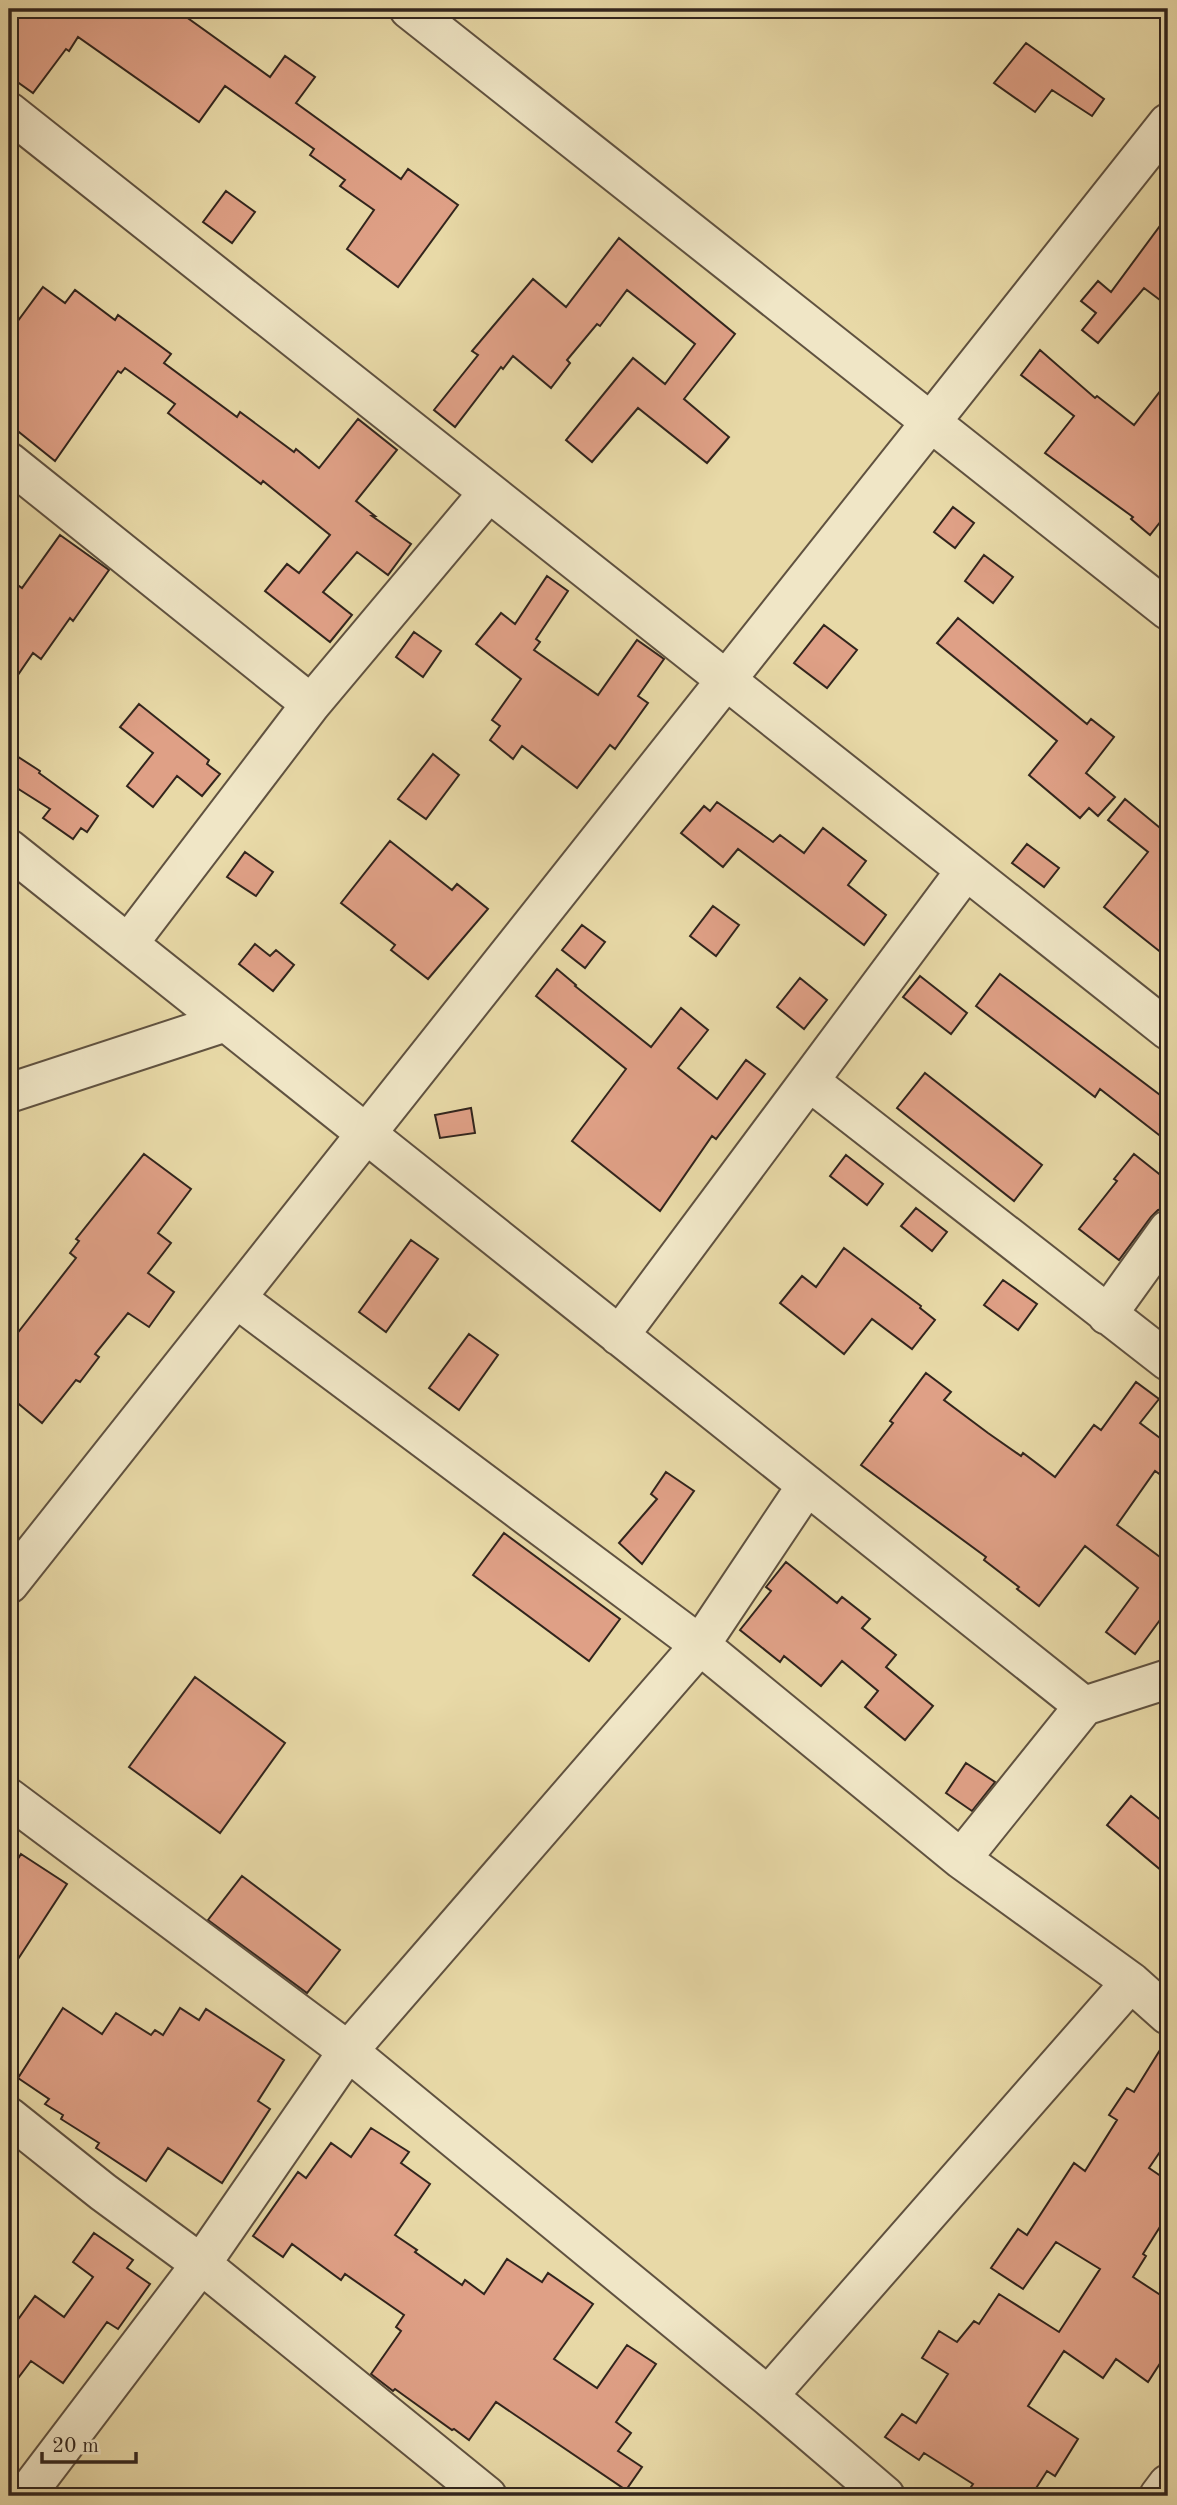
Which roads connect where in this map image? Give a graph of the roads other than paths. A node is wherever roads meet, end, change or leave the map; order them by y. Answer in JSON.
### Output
{"nodes":[{"id":1,"x":409,"y":9,"type":"edge"},
{"id":2,"x":9,"y":112,"type":"edge"},
{"id":3,"x":1168,"y":123,"type":"edge"},
{"id":4,"x":931,"y":422,"type":"junction"},
{"id":5,"x":9,"y":462,"type":"edge"},
{"id":6,"x":489,"y":492,"type":"junction"},
{"id":7,"x":1168,"y":610,"type":"edge"},
{"id":8,"x":726,"y":680,"type":"junction"},
{"id":9,"x":311,"y":704,"type":"junction"},
{"id":10,"x":9,"y":849,"type":"edge"},
{"id":11,"x":966,"y":870,"type":"junction"},
{"id":12,"x":128,"y":944,"type":"junction"},
{"id":13,"x":226,"y":1022,"type":"junction"},
{"id":14,"x":1168,"y":1030,"type":"edge"},
{"id":15,"x":809,"y":1081,"type":"junction"},
{"id":16,"x":9,"y":1093,"type":"edge"},
{"id":17,"x":366,"y":1133,"type":"junction"},
{"id":18,"x":1168,"y":1230,"type":"edge"},
{"id":19,"x":236,"y":1298,"type":"junction"},
{"id":20,"x":1107,"y":1315,"type":"junction"},
{"id":21,"x":619,"y":1336,"type":"junction"},
{"id":22,"x":1168,"y":1361,"type":"edge"},
{"id":23,"x":807,"y":1486,"type":"junction"},
{"id":24,"x":9,"y":1584,"type":"edge"},
{"id":25,"x":700,"y":1645,"type":"junction"},
{"id":26,"x":1168,"y":1679,"type":"edge"},
{"id":27,"x":1084,"y":1706,"type":"junction"},
{"id":28,"x":9,"y":1798,"type":"edge"},
{"id":29,"x":961,"y":1859,"type":"junction"},
{"id":30,"x":1131,"y":1982,"type":"junction"},
{"id":31,"x":1168,"y":2015,"type":"edge"},
{"id":32,"x":348,"y":2051,"type":"junction"},
{"id":33,"x":9,"y":2117,"type":"edge"},
{"id":34,"x":201,"y":2264,"type":"junction"},
{"id":35,"x":768,"y":2396,"type":"junction"},
{"id":36,"x":1168,"y":2484,"type":"edge"},
{"id":37,"x":25,"y":2496,"type":"edge"},
{"id":38,"x":487,"y":2496,"type":"edge"},
{"id":39,"x":885,"y":2496,"type":"edge"},
{"id":40,"x":1159,"y":2496,"type":"edge"}],
"edges":[{"from":1,"to":4,"type":"street"},
{"from":2,"to":6,"type":"street"},
{"from":3,"to":4,"type":"street"},
{"from":4,"to":7,"type":"street"},
{"from":4,"to":8,"type":"street"},
{"from":5,"to":9,"type":"street"},
{"from":6,"to":8,"type":"street"},
{"from":6,"to":9,"type":"street"},
{"from":8,"to":11,"type":"street"},
{"from":8,"to":17,"type":"street"},
{"from":9,"to":12,"type":"street"},
{"from":10,"to":12,"type":"street"},
{"from":11,"to":14,"type":"street"},
{"from":11,"to":15,"type":"street"},
{"from":12,"to":13,"type":"street"},
{"from":13,"to":16,"type":"street"},
{"from":13,"to":17,"type":"street"},
{"from":15,"to":20,"type":"street"},
{"from":15,"to":21,"type":"street"},
{"from":17,"to":19,"type":"street"},
{"from":17,"to":21,"type":"street"},
{"from":18,"to":20,"type":"street"},
{"from":19,"to":24,"type":"street"},
{"from":19,"to":25,"type":"street"},
{"from":20,"to":22,"type":"street"},
{"from":21,"to":23,"type":"street"},
{"from":23,"to":25,"type":"street"},
{"from":23,"to":27,"type":"street"},
{"from":25,"to":29,"type":"street"},
{"from":25,"to":32,"type":"street"},
{"from":26,"to":27,"type":"street"},
{"from":27,"to":29,"type":"street"},
{"from":28,"to":32,"type":"street"},
{"from":29,"to":30,"type":"street"},
{"from":30,"to":31,"type":"street"},
{"from":30,"to":35,"type":"street"},
{"from":32,"to":34,"type":"street"},
{"from":32,"to":35,"type":"street"},
{"from":33,"to":34,"type":"street"},
{"from":34,"to":37,"type":"street"},
{"from":34,"to":38,"type":"street"},
{"from":35,"to":39,"type":"street"},
{"from":36,"to":40,"type":"street"}]}
